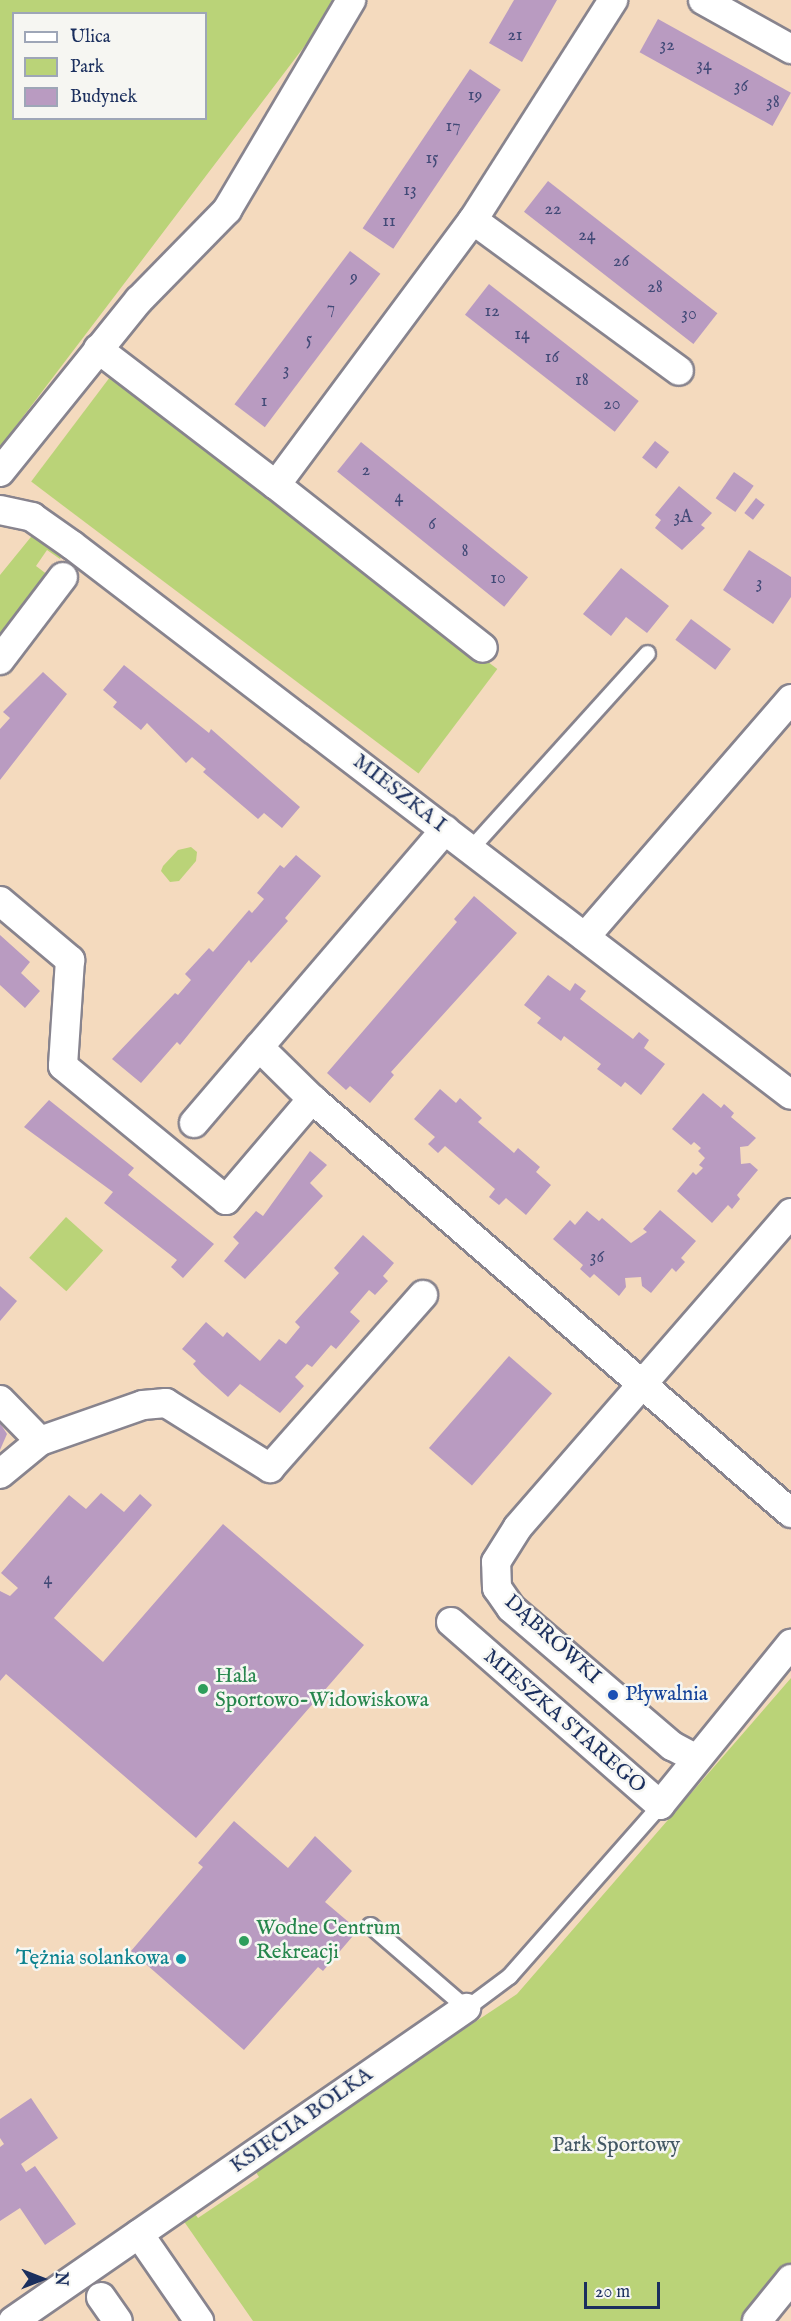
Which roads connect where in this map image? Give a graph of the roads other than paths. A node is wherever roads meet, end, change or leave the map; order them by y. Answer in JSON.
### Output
{"nodes":[{"id":1,"x":351,"y":0,"type":"edge"},
{"id":2,"x":613,"y":0,"type":"edge"},
{"id":3,"x":703,"y":0,"type":"edge"},
{"id":4,"x":791,"y":49,"type":"edge"},
{"id":5,"x":473,"y":220,"type":"junction"},
{"id":6,"x":98,"y":349,"type":"junction"},
{"id":7,"x":680,"y":371,"type":"dead end"},
{"id":8,"x":0,"y":472,"type":"edge"},
{"id":9,"x":276,"y":485,"type":"junction"},
{"id":10,"x":0,"y":510,"type":"edge"},
{"id":11,"x":63,"y":577,"type":"dead end"},
{"id":12,"x":483,"y":648,"type":"dead end"},
{"id":13,"x":647,"y":653,"type":"dead end"},
{"id":14,"x":0,"y":660,"type":"edge"},
{"id":15,"x":791,"y":699,"type":"edge"},
{"id":16,"x":445,"y":830,"type":"junction"},
{"id":17,"x":470,"y":849,"type":"junction"},
{"id":18,"x":0,"y":901,"type":"edge"},
{"id":19,"x":585,"y":938,"type":"junction"},
{"id":20,"x":259,"y":1047,"type":"junction"},
{"id":21,"x":791,"y":1095,"type":"edge"},
{"id":22,"x":312,"y":1099,"type":"junction"},
{"id":23,"x":194,"y":1123,"type":"dead end"},
{"id":24,"x":791,"y":1213,"type":"edge"},
{"id":25,"x":423,"y":1294,"type":"dead end"},
{"id":26,"x":645,"y":1384,"type":"junction"},
{"id":27,"x":0,"y":1400,"type":"edge"},
{"id":28,"x":40,"y":1441,"type":"junction"},
{"id":29,"x":0,"y":1474,"type":"edge"},
{"id":30,"x":791,"y":1513,"type":"edge"},
{"id":31,"x":451,"y":1622,"type":"dead end"},
{"id":32,"x":791,"y":1644,"type":"edge"},
{"id":33,"x":695,"y":1758,"type":"junction"},
{"id":34,"x":660,"y":1805,"type":"junction"},
{"id":35,"x":370,"y":1925,"type":"dead end"},
{"id":36,"x":466,"y":2008,"type":"junction"},
{"id":37,"x":139,"y":2234,"type":"junction"},
{"id":38,"x":791,"y":2278,"type":"edge"},
{"id":39,"x":101,"y":2297,"type":"dead end"},
{"id":40,"x":13,"y":2321,"type":"edge"},
{"id":41,"x":118,"y":2321,"type":"edge"},
{"id":42,"x":199,"y":2321,"type":"edge"},
{"id":43,"x":757,"y":2321,"type":"edge"}],
"edges":[{"from":1,"to":6,"type":"street"},
{"from":2,"to":5,"type":"street"},
{"from":3,"to":4,"type":"street"},
{"from":5,"to":7,"type":"street"},
{"from":5,"to":9,"type":"street"},
{"from":6,"to":8,"type":"street"},
{"from":6,"to":9,"type":"street"},
{"from":9,"to":12,"type":"street"},
{"from":10,"to":16,"type":"street","name":"MIESZKA I"},
{"from":11,"to":14,"type":"street"},
{"from":13,"to":17,"type":"lane"},
{"from":15,"to":19,"type":"street"},
{"from":16,"to":17,"type":"street","name":"MIESZKA I"},
{"from":16,"to":20,"type":"street"},
{"from":17,"to":19,"type":"street","name":"MIESZKA I"},
{"from":18,"to":22,"type":"street"},
{"from":19,"to":21,"type":"street","name":"MIESZKA I"},
{"from":20,"to":22,"type":"street"},
{"from":20,"to":23,"type":"street"},
{"from":22,"to":26,"type":"street"},
{"from":24,"to":26,"type":"street","name":"DĄBRÓWKI"},
{"from":25,"to":28,"type":"street"},
{"from":26,"to":30,"type":"street"},
{"from":26,"to":33,"type":"street","name":"DĄBRÓWKI"},
{"from":27,"to":28,"type":"street"},
{"from":28,"to":29,"type":"street"},
{"from":31,"to":34,"type":"street","name":"MIESZKA STAREGO"},
{"from":32,"to":33,"type":"street"},
{"from":33,"to":34,"type":"street","name":"MIESZKA STAREGO"},
{"from":34,"to":36,"type":"lane"},
{"from":35,"to":36,"type":"lane"},
{"from":36,"to":37,"type":"street","name":"KSIĘCIA BOLKA"},
{"from":37,"to":40,"type":"street","name":"KSIĘCIA BOLKA"},
{"from":37,"to":42,"type":"street"},
{"from":38,"to":43,"type":"street"},
{"from":39,"to":41,"type":"street"}]}
